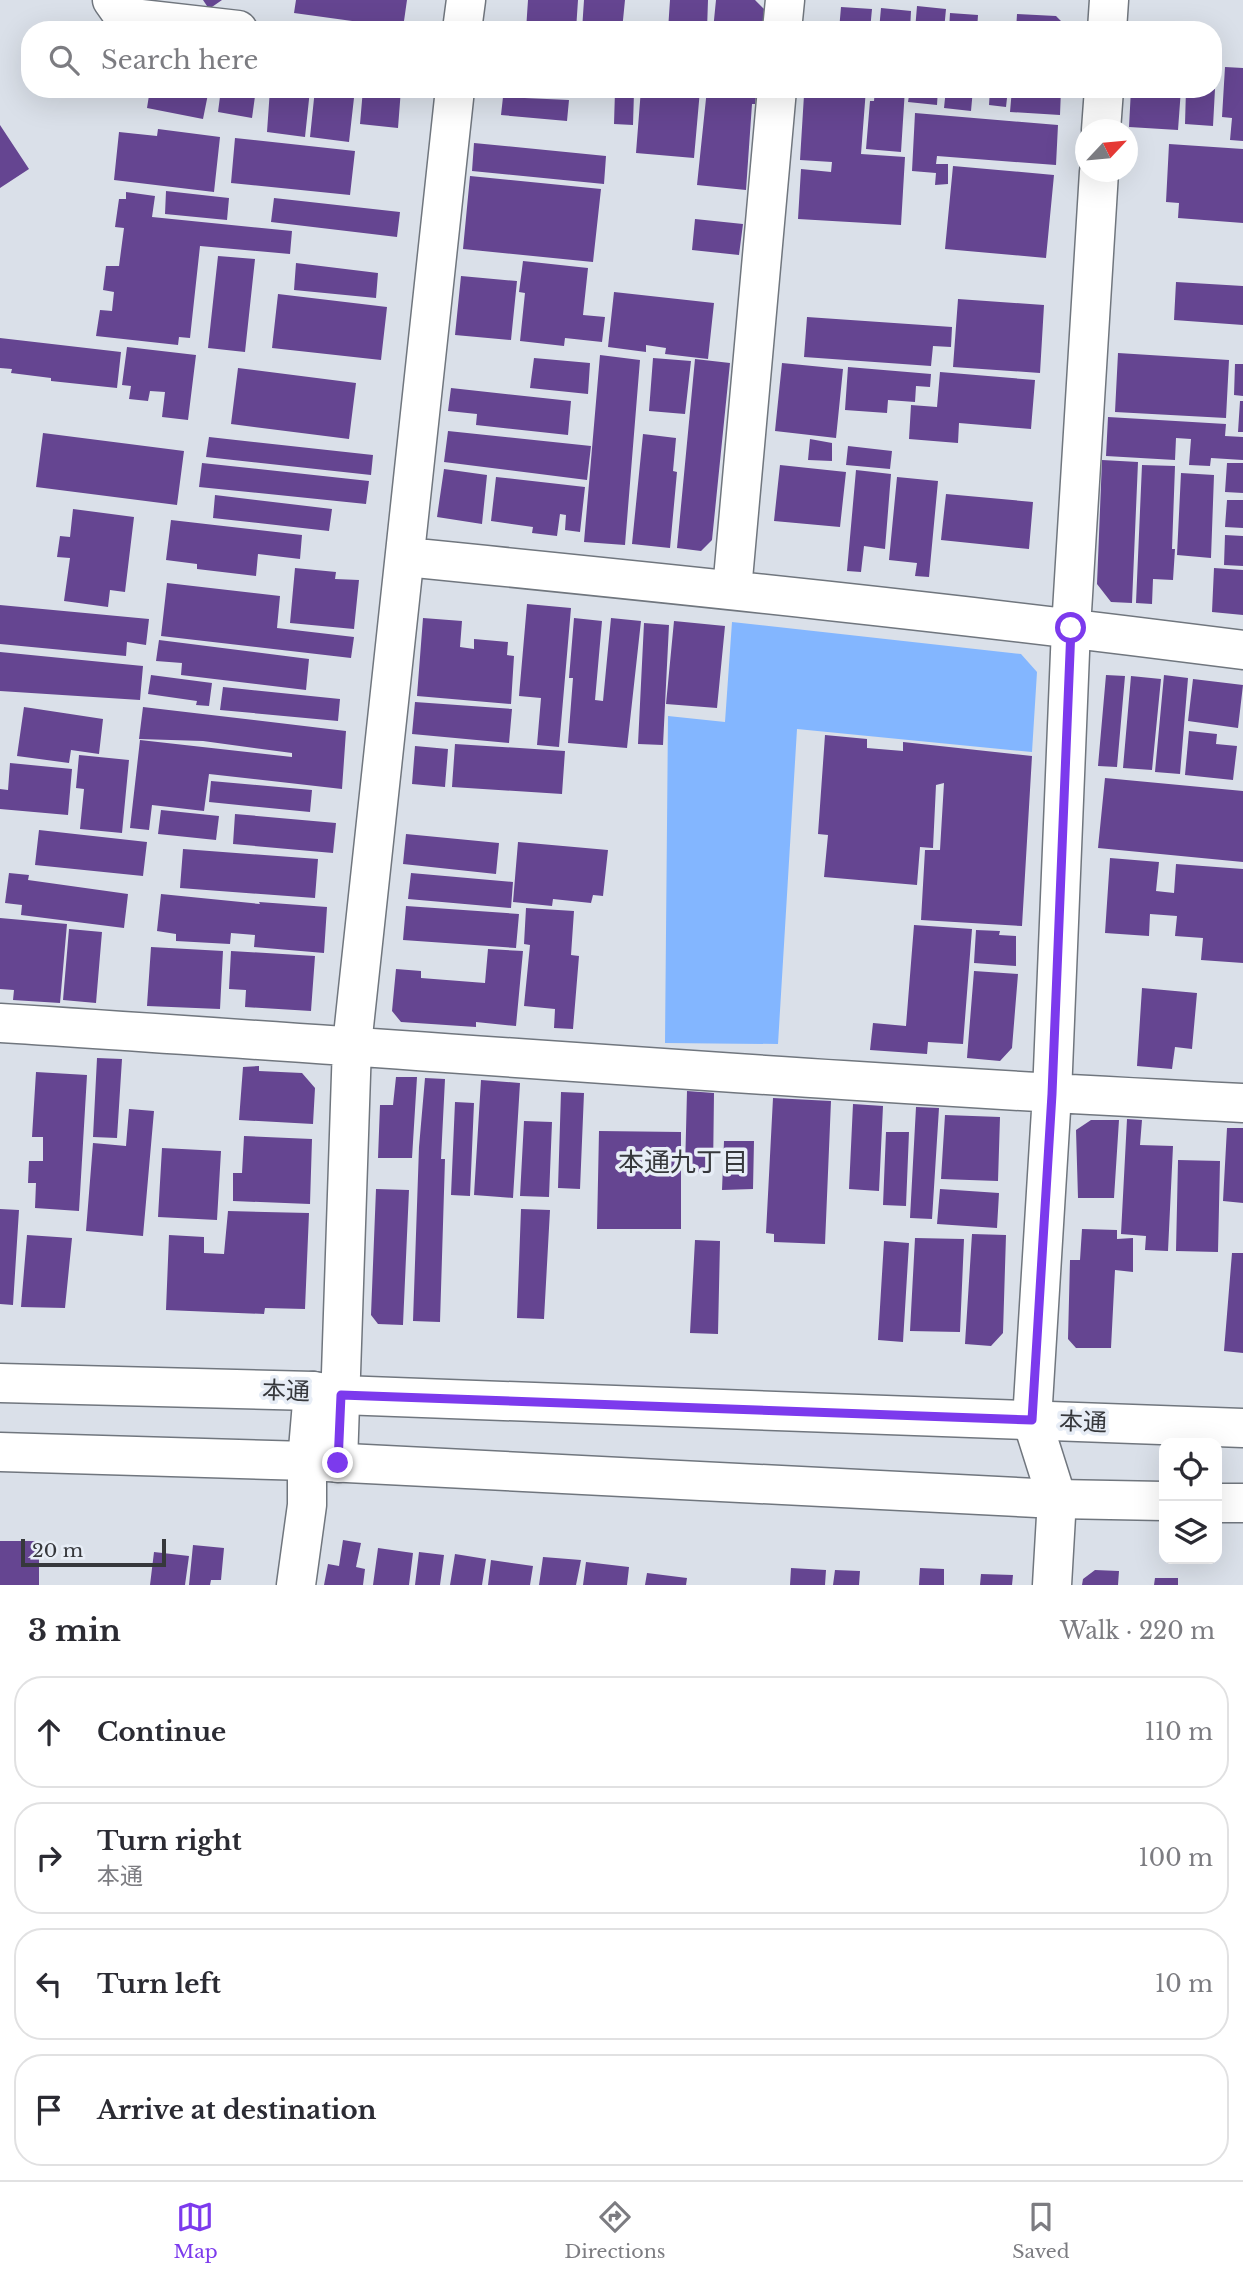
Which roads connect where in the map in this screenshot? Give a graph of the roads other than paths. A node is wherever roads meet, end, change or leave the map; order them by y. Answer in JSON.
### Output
{"nodes":[{"id":1,"x":112,"y":0,"type":"edge"},
{"id":2,"x":466,"y":0,"type":"edge"},
{"id":3,"x":785,"y":0,"type":"edge"},
{"id":4,"x":1109,"y":0,"type":"edge"},
{"id":5,"x":159,"y":21,"type":"edge"},
{"id":6,"x":463,"y":21,"type":"edge"},
{"id":7,"x":783,"y":21,"type":"edge"},
{"id":8,"x":1108,"y":21,"type":"edge"},
{"id":9,"x":455,"y":98,"type":"edge"},
{"id":10,"x":776,"y":98,"type":"edge"},
{"id":11,"x":1103,"y":98,"type":"edge"},
{"id":12,"x":1102,"y":119,"type":"edge"},
{"id":13,"x":1098,"y":182,"type":"edge"},
{"id":14,"x":407,"y":557,"type":"junction"},
{"id":15,"x":732,"y":590,"type":"junction"},
{"id":16,"x":1071,"y":628,"type":"junction"},
{"id":17,"x":1243,"y":650,"type":"edge"},
{"id":18,"x":0,"y":1023,"type":"edge"},
{"id":19,"x":352,"y":1045,"type":"junction"},
{"id":20,"x":1052,"y":1094,"type":"junction"},
{"id":21,"x":1243,"y":1103,"type":"edge"},
{"id":22,"x":0,"y":1383,"type":"edge"},
{"id":23,"x":327,"y":1393,"type":"junction"},
{"id":24,"x":1032,"y":1420,"type":"junction"},
{"id":25,"x":1243,"y":1428,"type":"edge"},
{"id":26,"x":0,"y":1452,"type":"edge"},
{"id":27,"x":322,"y":1462,"type":"junction"},
{"id":28,"x":1057,"y":1499,"type":"junction"},
{"id":29,"x":1159,"y":1501,"type":"edge"},
{"id":30,"x":1222,"y":1503,"type":"edge"},
{"id":31,"x":1243,"y":1503,"type":"edge"},
{"id":32,"x":296,"y":1585,"type":"edge"},
{"id":33,"x":1052,"y":1585,"type":"edge"}],
"edges":[{"from":1,"to":5,"type":"street"},
{"from":2,"to":6,"type":"street"},
{"from":3,"to":7,"type":"street"},
{"from":4,"to":8,"type":"street"},
{"from":9,"to":14,"type":"street"},
{"from":10,"to":15,"type":"street"},
{"from":11,"to":12,"type":"street"},
{"from":13,"to":16,"type":"street"},
{"from":14,"to":15,"type":"street"},
{"from":14,"to":19,"type":"street"},
{"from":15,"to":16,"type":"street"},
{"from":16,"to":17,"type":"street"},
{"from":16,"to":20,"type":"street"},
{"from":18,"to":19,"type":"street"},
{"from":19,"to":20,"type":"street"},
{"from":19,"to":23,"type":"street"},
{"from":20,"to":21,"type":"street"},
{"from":20,"to":24,"type":"street"},
{"from":22,"to":23,"type":"street","name":"本通"},
{"from":23,"to":24,"type":"street","name":"本通"},
{"from":23,"to":27,"type":"street"},
{"from":24,"to":25,"type":"street","name":"本通"},
{"from":24,"to":28,"type":"street"},
{"from":26,"to":27,"type":"street"},
{"from":27,"to":28,"type":"street"},
{"from":27,"to":32,"type":"street"},
{"from":28,"to":29,"type":"street"},
{"from":28,"to":33,"type":"street"},
{"from":30,"to":31,"type":"street"}]}
